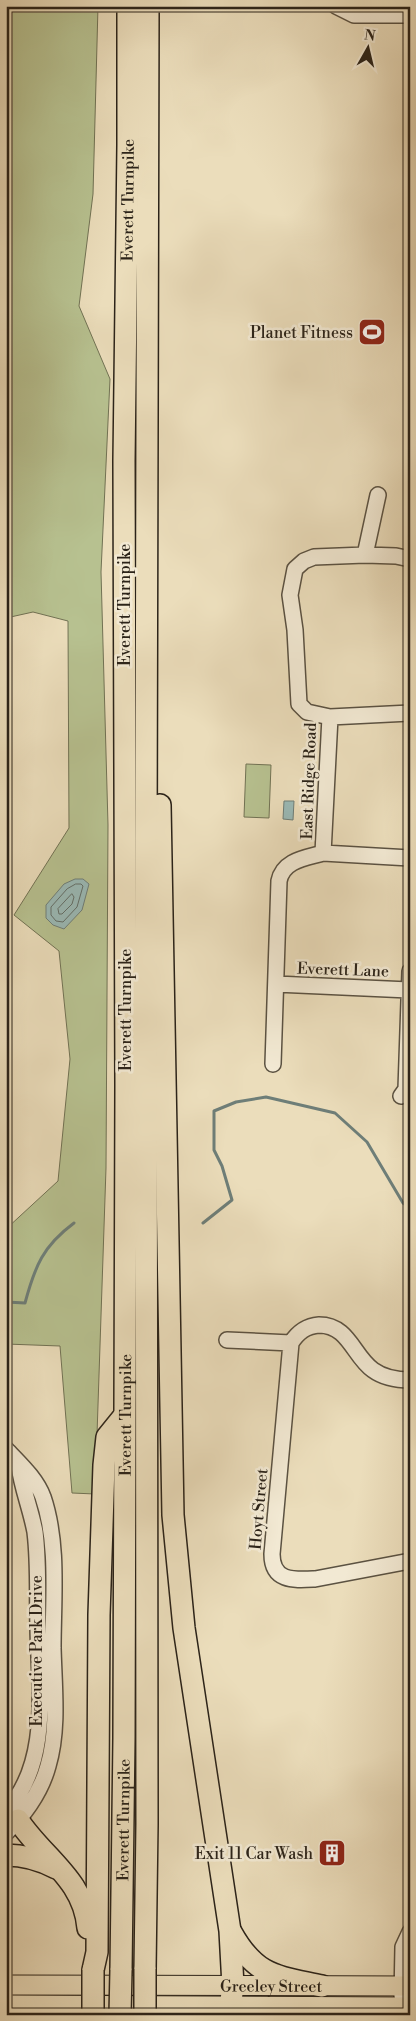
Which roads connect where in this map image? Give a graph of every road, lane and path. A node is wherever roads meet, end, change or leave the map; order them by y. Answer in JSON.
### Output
{"nodes":[{"id":1,"x":128,"y":6,"type":"edge"},
{"id":2,"x":148,"y":6,"type":"edge"},
{"id":3,"x":336,"y":6,"type":"edge"},
{"id":4,"x":410,"y":15,"type":"edge"},
{"id":5,"x":378,"y":495,"type":"dead end"},
{"id":6,"x":365,"y":555,"type":"junction"},
{"id":7,"x":410,"y":559,"type":"edge"},
{"id":8,"x":147,"y":656,"type":"junction"},
{"id":9,"x":410,"y":713,"type":"edge"},
{"id":10,"x":330,"y":717,"type":"junction"},
{"id":11,"x":323,"y":853,"type":"junction"},
{"id":12,"x":410,"y":858,"type":"edge"},
{"id":13,"x":410,"y":971,"type":"edge"},
{"id":14,"x":276,"y":984,"type":"junction"},
{"id":15,"x":409,"y":990,"type":"edge"},
{"id":16,"x":274,"y":1064,"type":"dead end"},
{"id":17,"x":401,"y":1096,"type":"dead end"},
{"id":18,"x":227,"y":1340,"type":"dead end"},
{"id":19,"x":291,"y":1343,"type":"junction"},
{"id":20,"x":410,"y":1380,"type":"edge"},
{"id":21,"x":124,"y":1416,"type":"junction"},
{"id":22,"x":6,"y":1449,"type":"edge"},
{"id":23,"x":410,"y":1561,"type":"edge"},
{"id":24,"x":10,"y":1818,"type":"edge"},
{"id":25,"x":6,"y":1855,"type":"edge"},
{"id":26,"x":61,"y":1870,"type":"junction"},
{"id":27,"x":230,"y":1931,"type":"junction"},
{"id":28,"x":410,"y":1932,"type":"edge"},
{"id":29,"x":93,"y":1970,"type":"junction"},
{"id":30,"x":126,"y":1978,"type":"junction"},
{"id":31,"x":6,"y":1985,"type":"edge"},
{"id":32,"x":322,"y":1986,"type":"junction"},
{"id":33,"x":406,"y":1986,"type":"edge"},
{"id":34,"x":231,"y":2003,"type":"edge"},
{"id":35,"x":6,"y":2005,"type":"edge"},
{"id":36,"x":406,"y":2007,"type":"edge"},
{"id":37,"x":131,"y":2012,"type":"edge"},
{"id":38,"x":93,"y":2015,"type":"edge"}],
"edges":[{"from":1,"to":21,"type":"highway","name":"Everett Turnpike"},
{"from":2,"to":8,"type":"highway","name":"Everett Turnpike"},
{"from":3,"to":4,"type":"street"},
{"from":5,"to":6,"type":"street"},
{"from":6,"to":7,"type":"street","name":"East Ridge Road"},
{"from":6,"to":10,"type":"street","name":"East Ridge Road"},
{"from":8,"to":27,"type":"highway"},
{"from":8,"to":37,"type":"highway","name":"Everett Turnpike","bridge":true},
{"from":9,"to":10,"type":"street"},
{"from":10,"to":11,"type":"street","name":"East Ridge Road"},
{"from":11,"to":12,"type":"street"},
{"from":11,"to":14,"type":"street","name":"East Ridge Road"},
{"from":13,"to":15,"type":"street"},
{"from":14,"to":15,"type":"street","name":"Everett Lane"},
{"from":14,"to":16,"type":"street","name":"East Ridge Road"},
{"from":15,"to":17,"type":"street"},
{"from":18,"to":19,"type":"street"},
{"from":19,"to":20,"type":"street"},
{"from":19,"to":23,"type":"street","name":"Hoyt Street"},
{"from":21,"to":29,"type":"highway"},
{"from":21,"to":30,"type":"highway","name":"Everett Turnpike"},
{"from":22,"to":24,"type":"street","name":"Executive Park Drive"},
{"from":24,"to":26,"type":"highway"},
{"from":25,"to":26,"type":"highway"},
{"from":26,"to":29,"type":"highway"},
{"from":27,"to":32,"type":"highway"},
{"from":27,"to":34,"type":"highway"},
{"from":28,"to":33,"type":"street"},
{"from":29,"to":38,"type":"highway","bridge":true},
{"from":30,"to":31,"type":"main road","name":"Greeley Street"},
{"from":30,"to":34,"type":"main road","name":"Greeley Street"},
{"from":30,"to":37,"type":"highway","name":"Everett Turnpike","bridge":true},
{"from":32,"to":33,"type":"main road","name":"Greeley Street"},
{"from":32,"to":34,"type":"main road","name":"Greeley Street"},
{"from":33,"to":36,"type":"street"},
{"from":34,"to":36,"type":"main road","name":"Greeley Street"},
{"from":34,"to":37,"type":"main road","name":"Greeley Street"},
{"from":35,"to":37,"type":"main road","name":"Greeley Street"}]}
